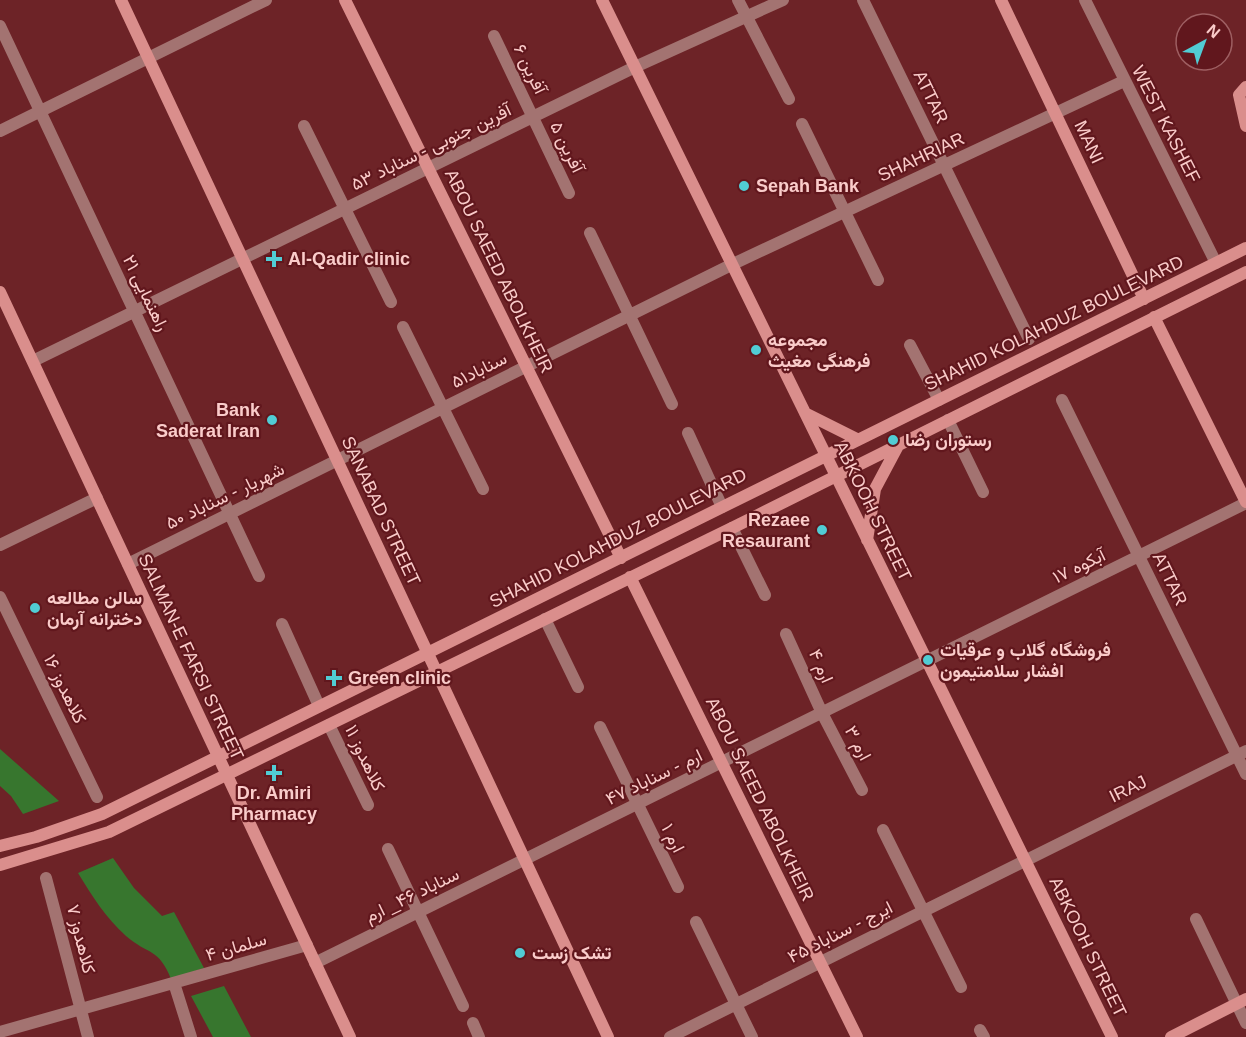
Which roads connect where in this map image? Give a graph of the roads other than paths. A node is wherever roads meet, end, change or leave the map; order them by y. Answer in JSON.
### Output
{"nodes":[{"id":1,"x":121,"y":0,"type":"edge"},
{"id":2,"x":266,"y":0,"type":"edge"},
{"id":3,"x":345,"y":0,"type":"edge"},
{"id":4,"x":602,"y":0,"type":"edge"},
{"id":5,"x":738,"y":0,"type":"edge"},
{"id":6,"x":783,"y":0,"type":"edge"},
{"id":7,"x":863,"y":0,"type":"edge"},
{"id":8,"x":1001,"y":0,"type":"edge"},
{"id":9,"x":1085,"y":0,"type":"edge"},
{"id":10,"x":747,"y":18,"type":"junction"},
{"id":11,"x":0,"y":26,"type":"edge"},
{"id":12,"x":494,"y":36,"type":"dead end"},
{"id":13,"x":148,"y":58,"type":"junction"},
{"id":14,"x":635,"y":67,"type":"junction"},
{"id":15,"x":1124,"y":81,"type":"junction"},
{"id":16,"x":1242,"y":91,"type":"edge"},
{"id":17,"x":789,"y":99,"type":"dead end"},
{"id":18,"x":39,"y":112,"type":"junction"},
{"id":19,"x":1056,"y":113,"type":"junction"},
{"id":20,"x":533,"y":117,"type":"junction"},
{"id":21,"x":802,"y":124,"type":"dead end"},
{"id":22,"x":304,"y":126,"type":"dead end"},
{"id":23,"x":1246,"y":126,"type":"edge"},
{"id":24,"x":0,"y":131,"type":"edge"},
{"id":25,"x":945,"y":166,"type":"junction"},
{"id":26,"x":428,"y":168,"type":"junction"},
{"id":27,"x":569,"y":193,"type":"dead end"},
{"id":28,"x":345,"y":208,"type":"junction"},
{"id":29,"x":844,"y":214,"type":"junction"},
{"id":30,"x":590,"y":233,"type":"dead end"},
{"id":31,"x":1246,"y":248,"type":"edge"},
{"id":32,"x":243,"y":259,"type":"junction"},
{"id":33,"x":1216,"y":263,"type":"junction"},
{"id":34,"x":733,"y":264,"type":"junction"},
{"id":35,"x":1246,"y":272,"type":"edge"},
{"id":36,"x":878,"y":280,"type":"dead end"},
{"id":37,"x":0,"y":292,"type":"edge"},
{"id":38,"x":1144,"y":299,"type":"junction"},
{"id":39,"x":391,"y":302,"type":"dead end"},
{"id":40,"x":134,"y":311,"type":"junction"},
{"id":41,"x":630,"y":315,"type":"junction"},
{"id":42,"x":5,"y":316,"type":"edge"},
{"id":43,"x":1154,"y":317,"type":"junction"},
{"id":44,"x":403,"y":327,"type":"dead end"},
{"id":45,"x":1029,"y":339,"type":"dead end"},
{"id":46,"x":910,"y":345,"type":"dead end"},
{"id":47,"x":33,"y":361,"type":"junction"},
{"id":48,"x":526,"y":366,"type":"junction"},
{"id":49,"x":939,"y":400,"type":"junction"},
{"id":50,"x":1062,"y":400,"type":"dead end"},
{"id":51,"x":672,"y":404,"type":"dead end"},
{"id":52,"x":441,"y":408,"type":"junction"},
{"id":53,"x":805,"y":413,"type":"junction"},
{"id":54,"x":948,"y":420,"type":"junction"},
{"id":55,"x":688,"y":433,"type":"dead end"},
{"id":56,"x":857,"y":439,"type":"junction"},
{"id":57,"x":899,"y":444,"type":"junction"},
{"id":58,"x":825,"y":454,"type":"junction"},
{"id":59,"x":337,"y":460,"type":"junction"},
{"id":60,"x":835,"y":475,"type":"junction"},
{"id":61,"x":483,"y":489,"type":"dead end"},
{"id":62,"x":983,"y":492,"type":"dead end"},
{"id":63,"x":97,"y":498,"type":"junction"},
{"id":64,"x":1246,"y":503,"type":"edge"},
{"id":65,"x":722,"y":507,"type":"junction"},
{"id":66,"x":231,"y":513,"type":"junction"},
{"id":67,"x":732,"y":528,"type":"junction"},
{"id":68,"x":867,"y":540,"type":"junction"},
{"id":69,"x":0,"y":545,"type":"edge"},
{"id":70,"x":1139,"y":556,"type":"junction"},
{"id":71,"x":621,"y":558,"type":"junction"},
{"id":72,"x":128,"y":564,"type":"junction"},
{"id":73,"x":259,"y":576,"type":"dead end"},
{"id":74,"x":630,"y":577,"type":"junction"},
{"id":75,"x":765,"y":595,"type":"dead end"},
{"id":76,"x":0,"y":597,"type":"edge"},
{"id":77,"x":545,"y":618,"type":"junction"},
{"id":78,"x":282,"y":624,"type":"dead end"},
{"id":79,"x":786,"y":634,"type":"dead end"},
{"id":80,"x":428,"y":652,"type":"junction"},
{"id":81,"x":927,"y":661,"type":"junction"},
{"id":82,"x":436,"y":670,"type":"junction"},
{"id":83,"x":578,"y":687,"type":"dead end"},
{"id":84,"x":319,"y":706,"type":"junction"},
{"id":85,"x":822,"y":713,"type":"junction"},
{"id":86,"x":330,"y":725,"type":"junction"},
{"id":87,"x":600,"y":727,"type":"dead end"},
{"id":88,"x":1241,"y":753,"type":"edge"},
{"id":89,"x":219,"y":757,"type":"junction"},
{"id":90,"x":722,"y":763,"type":"junction"},
{"id":91,"x":226,"y":774,"type":"junction"},
{"id":92,"x":1246,"y":774,"type":"edge"},
{"id":93,"x":862,"y":789,"type":"dead end"},
{"id":94,"x":97,"y":796,"type":"dead end"},
{"id":95,"x":368,"y":806,"type":"dead end"},
{"id":96,"x":636,"y":806,"type":"junction"},
{"id":97,"x":884,"y":830,"type":"dead end"},
{"id":98,"x":0,"y":846,"type":"edge"},
{"id":99,"x":388,"y":849,"type":"dead end"},
{"id":100,"x":525,"y":859,"type":"junction"},
{"id":101,"x":1025,"y":860,"type":"junction"},
{"id":102,"x":0,"y":865,"type":"edge"},
{"id":103,"x":46,"y":878,"type":"dead end"},
{"id":104,"x":678,"y":887,"type":"dead end"},
{"id":105,"x":924,"y":910,"type":"junction"},
{"id":106,"x":419,"y":912,"type":"junction"},
{"id":107,"x":1196,"y":919,"type":"dead end"},
{"id":108,"x":696,"y":922,"type":"dead end"},
{"id":109,"x":307,"y":945,"type":"junction"},
{"id":110,"x":820,"y":962,"type":"junction"},
{"id":111,"x":315,"y":963,"type":"junction"},
{"id":112,"x":174,"y":983,"type":"junction"},
{"id":113,"x":961,"y":987,"type":"dead end"},
{"id":114,"x":1241,"y":1002,"type":"edge"},
{"id":115,"x":735,"y":1005,"type":"junction"},
{"id":116,"x":463,"y":1006,"type":"dead end"},
{"id":117,"x":80,"y":1009,"type":"junction"},
{"id":118,"x":473,"y":1023,"type":"dead end"},
{"id":119,"x":1246,"y":1023,"type":"edge"},
{"id":120,"x":0,"y":1032,"type":"edge"},
{"id":121,"x":88,"y":1037,"type":"edge"},
{"id":122,"x":191,"y":1037,"type":"edge"},
{"id":123,"x":350,"y":1037,"type":"edge"},
{"id":124,"x":479,"y":1037,"type":"edge"},
{"id":125,"x":608,"y":1037,"type":"edge"},
{"id":126,"x":670,"y":1037,"type":"edge"},
{"id":127,"x":752,"y":1037,"type":"edge"},
{"id":128,"x":857,"y":1037,"type":"edge"},
{"id":129,"x":1113,"y":1037,"type":"edge"},
{"id":130,"x":1171,"y":1037,"type":"edge"}],
"edges":[{"from":1,"to":13,"type":"main road","name":"SANABAD STREET"},
{"from":2,"to":13,"type":"street"},
{"from":3,"to":26,"type":"main road","name":"ABOU SAEED ABOLKHEIR"},
{"from":4,"to":14,"type":"main road","name":"ABKOOH STREET"},
{"from":5,"to":10,"type":"street"},
{"from":6,"to":10,"type":"street","name":"آفرین جنوبی - سناباد ۵۳"},
{"from":7,"to":25,"type":"street","name":"ATTAR"},
{"from":8,"to":19,"type":"main road","name":"MANI"},
{"from":9,"to":15,"type":"street","name":"WEST KASHEF"},
{"from":10,"to":14,"type":"street","name":"آفرین جنوبی - سناباد ۵۳"},
{"from":10,"to":17,"type":"street"},
{"from":11,"to":18,"type":"street","name":"راهنمایی ۲۱"},
{"from":12,"to":20,"type":"street","name":"آفرین ۶"},
{"from":13,"to":18,"type":"street"},
{"from":13,"to":32,"type":"main road","name":"SANABAD STREET"},
{"from":14,"to":20,"type":"street","name":"آفرین جنوبی - سناباد ۵۳"},
{"from":14,"to":34,"type":"main road","name":"ABKOOH STREET"},
{"from":15,"to":19,"type":"street","name":"SHAHRIAR"},
{"from":15,"to":33,"type":"street","name":"WEST KASHEF"},
{"from":16,"to":23,"type":"main road"},
{"from":18,"to":24,"type":"street"},
{"from":18,"to":40,"type":"street","name":"راهنمایی ۲۱"},
{"from":19,"to":25,"type":"street","name":"SHAHRIAR"},
{"from":19,"to":38,"type":"main road","name":"MANI"},
{"from":20,"to":26,"type":"street","name":"آفرین جنوبی - سناباد ۵۳"},
{"from":20,"to":27,"type":"street","name":"آفرین ۵"},
{"from":21,"to":29,"type":"street"},
{"from":22,"to":28,"type":"street"},
{"from":25,"to":29,"type":"street","name":"SHAHRIAR"},
{"from":25,"to":45,"type":"street","name":"ATTAR"},
{"from":26,"to":28,"type":"street","name":"آفرین جنوبی - سناباد ۵۳"},
{"from":26,"to":48,"type":"main road","name":"ABOU SAEED ABOLKHEIR"},
{"from":28,"to":32,"type":"street","name":"آفرین جنوبی - سناباد ۵۳"},
{"from":28,"to":39,"type":"street"},
{"from":29,"to":34,"type":"street","name":"SHAHRIAR"},
{"from":29,"to":36,"type":"street"},
{"from":30,"to":41,"type":"street"},
{"from":31,"to":33,"type":"main road","name":"SHAHID KOLAHDUZ BOULEVARD"},
{"from":32,"to":40,"type":"street","name":"آفرین جنوبی - سناباد ۵۳"},
{"from":32,"to":59,"type":"main road","name":"SANABAD STREET"},
{"from":33,"to":38,"type":"main road","name":"SHAHID KOLAHDUZ BOULEVARD"},
{"from":34,"to":41,"type":"street","name":"سناباد۵۱"},
{"from":34,"to":53,"type":"main road","name":"ABKOOH STREET"},
{"from":35,"to":43,"type":"main road","name":"SHAHID KOLAHDUZ BOULEVARD"},
{"from":37,"to":42,"type":"main road","name":"SALMAN-E FARSI STREET"},
{"from":38,"to":49,"type":"main road","name":"SHAHID KOLAHDUZ BOULEVARD"},
{"from":40,"to":47,"type":"street","name":"آفرین جنوبی - سناباد ۵۳"},
{"from":40,"to":66,"type":"street","name":"راهنمایی ۲۱"},
{"from":41,"to":48,"type":"street","name":"سناباد۵۱"},
{"from":41,"to":51,"type":"street"},
{"from":42,"to":47,"type":"main road","name":"SALMAN-E FARSI STREET"},
{"from":43,"to":54,"type":"main road","name":"SHAHID KOLAHDUZ BOULEVARD"},
{"from":43,"to":64,"type":"main road"},
{"from":44,"to":52,"type":"street"},
{"from":46,"to":49,"type":"street"},
{"from":47,"to":63,"type":"main road","name":"SALMAN-E FARSI STREET"},
{"from":48,"to":52,"type":"street","name":"سناباد۵۱"},
{"from":48,"to":71,"type":"main road","name":"ABOU SAEED ABOLKHEIR"},
{"from":49,"to":56,"type":"main road","name":"SHAHID KOLAHDUZ BOULEVARD"},
{"from":50,"to":70,"type":"street","name":"ATTAR"},
{"from":52,"to":59,"type":"street","name":"سناباد۵۱"},
{"from":52,"to":61,"type":"street"},
{"from":53,"to":56,"type":"main road"},
{"from":53,"to":58,"type":"main road","name":"ABKOOH STREET"},
{"from":54,"to":57,"type":"main road","name":"SHAHID KOLAHDUZ BOULEVARD"},
{"from":54,"to":62,"type":"street"},
{"from":55,"to":65,"type":"street"},
{"from":56,"to":58,"type":"main road","name":"SHAHID KOLAHDUZ BOULEVARD"},
{"from":57,"to":60,"type":"main road","name":"SHAHID KOLAHDUZ BOULEVARD"},
{"from":57,"to":68,"type":"main road"},
{"from":58,"to":60,"type":"main road","name":"ABKOOH STREET"},
{"from":58,"to":65,"type":"main road","name":"SHAHID KOLAHDUZ BOULEVARD"},
{"from":59,"to":66,"type":"street","name":"شهریار - سناباد ۵۰"},
{"from":59,"to":80,"type":"main road","name":"SANABAD STREET"},
{"from":60,"to":67,"type":"main road","name":"SHAHID KOLAHDUZ BOULEVARD"},
{"from":60,"to":68,"type":"main road","name":"ABKOOH STREET"},
{"from":63,"to":69,"type":"street"},
{"from":63,"to":72,"type":"main road","name":"SALMAN-E FARSI STREET"},
{"from":64,"to":70,"type":"street","name":"آبکوه ۱۷"},
{"from":65,"to":71,"type":"main road","name":"SHAHID KOLAHDUZ BOULEVARD"},
{"from":66,"to":72,"type":"street","name":"شهریار - سناباد ۵۰"},
{"from":66,"to":73,"type":"street","name":"راهنمایی ۲۱"},
{"from":67,"to":74,"type":"main road","name":"SHAHID KOLAHDUZ BOULEVARD"},
{"from":67,"to":75,"type":"street"},
{"from":68,"to":81,"type":"main road","name":"ABKOOH STREET"},
{"from":70,"to":81,"type":"street","name":"آبکوه ۱۷"},
{"from":70,"to":88,"type":"street","name":"ATTAR"},
{"from":71,"to":80,"type":"main road","name":"SHAHID KOLAHDUZ BOULEVARD"},
{"from":72,"to":89,"type":"main road","name":"SALMAN-E FARSI STREET"},
{"from":74,"to":77,"type":"main road","name":"SHAHID KOLAHDUZ BOULEVARD"},
{"from":74,"to":90,"type":"main road","name":"ABOU SAEED ABOLKHEIR"},
{"from":76,"to":94,"type":"street","name":"کلاهدوز ۱۶"},
{"from":77,"to":82,"type":"main road","name":"SHAHID KOLAHDUZ BOULEVARD"},
{"from":77,"to":83,"type":"street"},
{"from":78,"to":84,"type":"street"},
{"from":79,"to":85,"type":"street","name":"ارم ۴"},
{"from":80,"to":82,"type":"main road","name":"SANABAD STREET"},
{"from":80,"to":84,"type":"main road","name":"SHAHID KOLAHDUZ BOULEVARD"},
{"from":81,"to":85,"type":"street","name":"ارم - سناباد ۴۷"},
{"from":81,"to":101,"type":"main road","name":"ABKOOH STREET"},
{"from":82,"to":86,"type":"main road","name":"SHAHID KOLAHDUZ BOULEVARD"},
{"from":82,"to":100,"type":"main road","name":"SANABAD STREET"},
{"from":84,"to":89,"type":"main road","name":"SHAHID KOLAHDUZ BOULEVARD"},
{"from":85,"to":90,"type":"street","name":"ارم - سناباد ۴۷"},
{"from":85,"to":93,"type":"street","name":"ارم ۳"},
{"from":86,"to":91,"type":"main road","name":"SHAHID KOLAHDUZ BOULEVARD"},
{"from":86,"to":95,"type":"street","name":"کلاهدوز ۱۱"},
{"from":87,"to":96,"type":"street","name":"ارم ۱"},
{"from":88,"to":92,"type":"street","name":"ATTAR"},
{"from":88,"to":101,"type":"street","name":"IRAJ"},
{"from":89,"to":91,"type":"main road","name":"SALMAN-E FARSI STREET"},
{"from":89,"to":98,"type":"main road","name":"SHAHID KOLAHDUZ BOULEVARD"},
{"from":90,"to":96,"type":"street","name":"ارم - سناباد ۴۷"},
{"from":90,"to":110,"type":"main road","name":"ABOU SAEED ABOLKHEIR"},
{"from":91,"to":102,"type":"main road","name":"SHAHID KOLAHDUZ BOULEVARD"},
{"from":91,"to":109,"type":"main road","name":"SALMAN-E FARSI STREET"},
{"from":96,"to":100,"type":"street","name":"ارم - سناباد ۴۷"},
{"from":96,"to":104,"type":"street","name":"ارم ۱"},
{"from":97,"to":105,"type":"street"},
{"from":99,"to":106,"type":"street"},
{"from":100,"to":106,"type":"street","name":"سناباد ۴۶_ ارم"},
{"from":100,"to":125,"type":"main road","name":"SANABAD STREET"},
{"from":101,"to":105,"type":"street","name":"ایرج - سناباد ۴۵"},
{"from":101,"to":129,"type":"main road","name":"ABKOOH STREET"},
{"from":103,"to":117,"type":"street","name":"کلاهدوز ۷"},
{"from":105,"to":110,"type":"street","name":"ایرج - سناباد ۴۵"},
{"from":105,"to":113,"type":"street"},
{"from":106,"to":111,"type":"street","name":"سناباد ۴۶_ ارم"},
{"from":106,"to":116,"type":"street"},
{"from":107,"to":114,"type":"street"},
{"from":108,"to":115,"type":"street"},
{"from":109,"to":111,"type":"main road","name":"SALMAN-E FARSI STREET"},
{"from":109,"to":112,"type":"street","name":"سلمان ۴"},
{"from":110,"to":115,"type":"street","name":"ایرج - سناباد ۴۵"},
{"from":110,"to":128,"type":"main road","name":"ABOU SAEED ABOLKHEIR"},
{"from":111,"to":123,"type":"main road","name":"SALMAN-E FARSI STREET"},
{"from":112,"to":117,"type":"street","name":"سلمان ۴"},
{"from":112,"to":122,"type":"street"},
{"from":114,"to":119,"type":"street"},
{"from":114,"to":130,"type":"main road"},
{"from":115,"to":126,"type":"street","name":"ایرج - سناباد ۴۵"},
{"from":115,"to":127,"type":"street"},
{"from":117,"to":120,"type":"street","name":"سلمان ۴"},
{"from":117,"to":121,"type":"street","name":"کلاهدوز ۷"},
{"from":118,"to":124,"type":"street"}]}
